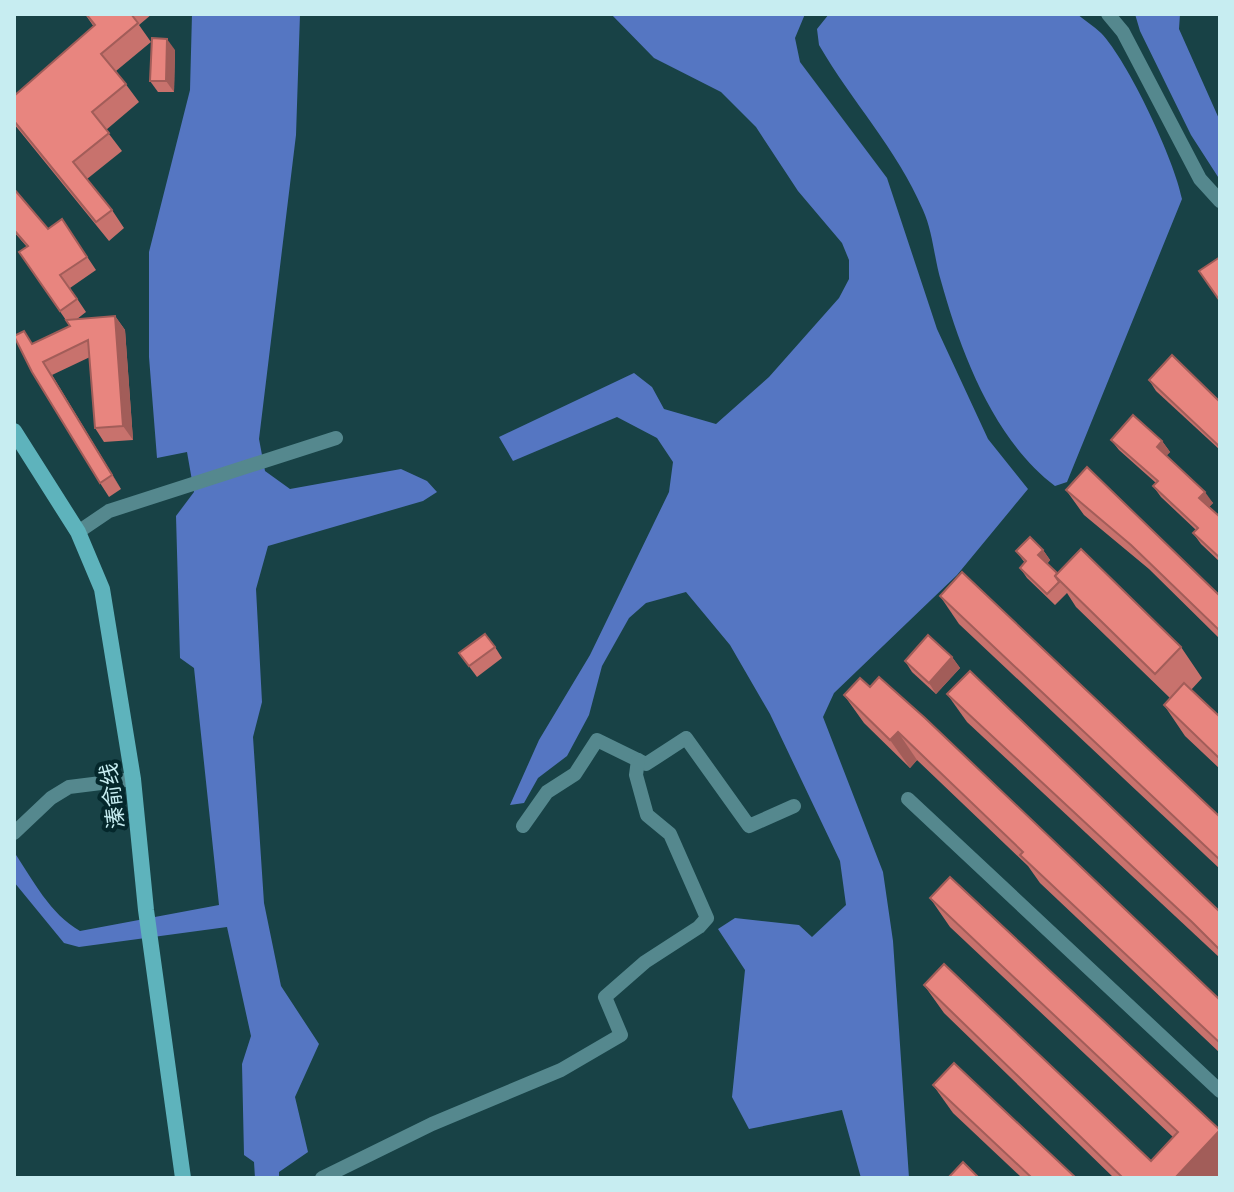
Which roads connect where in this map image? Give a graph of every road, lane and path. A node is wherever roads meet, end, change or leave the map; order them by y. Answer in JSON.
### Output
{"nodes":[{"id":1,"x":1108,"y":14,"type":"edge"},
{"id":2,"x":1220,"y":201,"type":"edge"},
{"id":3,"x":14,"y":431,"type":"edge"},
{"id":4,"x":336,"y":438,"type":"dead end"},
{"id":5,"x":78,"y":532,"type":"junction"},
{"id":6,"x":638,"y":760,"type":"junction"},
{"id":7,"x":133,"y":779,"type":"junction"},
{"id":8,"x":908,"y":799,"type":"dead end"},
{"id":9,"x":794,"y":806,"type":"dead end"},
{"id":10,"x":523,"y":826,"type":"dead end"},
{"id":11,"x":14,"y":833,"type":"edge"},
{"id":12,"x":1220,"y":1091,"type":"edge"},
{"id":13,"x":183,"y":1178,"type":"edge"},
{"id":14,"x":322,"y":1178,"type":"edge"}],
"edges":[{"from":1,"to":2,"type":"street"},
{"from":3,"to":5,"type":"main road","name":"溱俞线"},
{"from":4,"to":5,"type":"street"},
{"from":5,"to":7,"type":"main road","name":"溱俞线"},
{"from":6,"to":9,"type":"street"},
{"from":6,"to":10,"type":"street"},
{"from":6,"to":14,"type":"street"},
{"from":7,"to":11,"type":"street"},
{"from":7,"to":13,"type":"main road","name":"溱俞线"},
{"from":8,"to":12,"type":"street"}]}
